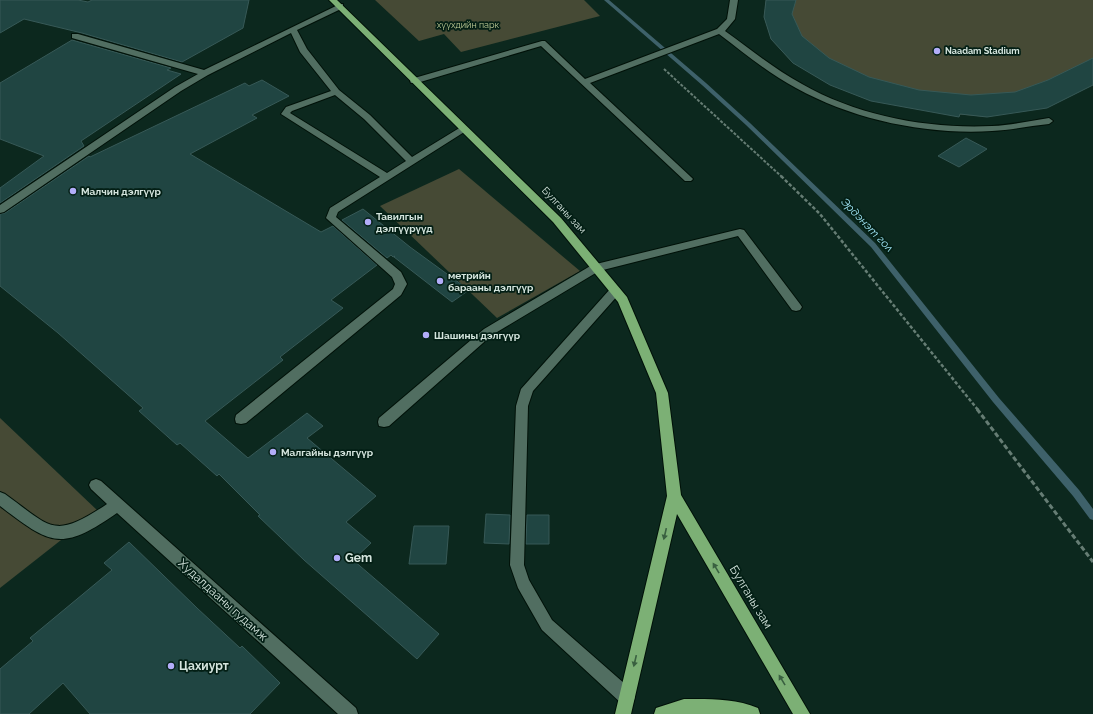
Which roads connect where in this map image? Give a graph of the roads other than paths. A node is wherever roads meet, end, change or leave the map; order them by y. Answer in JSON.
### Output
{"nodes":[{"id":1,"x":734,"y":0,"type":"edge"},
{"id":2,"x":337,"y":3,"type":"edge"},
{"id":3,"x":293,"y":30,"type":"junction"},
{"id":4,"x":720,"y":31,"type":"junction"},
{"id":5,"x":75,"y":36,"type":"dead end"},
{"id":6,"x":205,"y":73,"type":"junction"},
{"id":7,"x":414,"y":81,"type":"junction"},
{"id":8,"x":584,"y":82,"type":"junction"},
{"id":9,"x":336,"y":92,"type":"junction"},
{"id":10,"x":1049,"y":121,"type":"dead end"},
{"id":11,"x":464,"y":130,"type":"junction"},
{"id":12,"x":411,"y":162,"type":"junction"},
{"id":13,"x":387,"y":177,"type":"junction"},
{"id":14,"x":688,"y":179,"type":"dead end"},
{"id":15,"x":0,"y":210,"type":"edge"},
{"id":16,"x":596,"y":268,"type":"junction"},
{"id":17,"x":615,"y":291,"type":"junction"},
{"id":18,"x":796,"y":307,"type":"dead end"},
{"id":19,"x":240,"y":419,"type":"dead end"},
{"id":20,"x":384,"y":422,"type":"dead end"},
{"id":21,"x":96,"y":486,"type":"dead end"},
{"id":22,"x":674,"y":496,"type":"junction"},
{"id":23,"x":0,"y":498,"type":"edge"},
{"id":24,"x":117,"y":505,"type":"junction"},
{"id":25,"x":627,"y":697,"type":"junction"},
{"id":26,"x":350,"y":714,"type":"edge"},
{"id":27,"x":623,"y":714,"type":"edge"},
{"id":28,"x":662,"y":714,"type":"edge"},
{"id":29,"x":752,"y":714,"type":"edge"},
{"id":30,"x":802,"y":714,"type":"edge"}],
"edges":[{"from":1,"to":4,"type":"street"},
{"from":2,"to":3,"type":"street"},
{"from":2,"to":7,"type":"highway","name":"Булганы зам"},
{"from":3,"to":6,"type":"street"},
{"from":3,"to":9,"type":"street"},
{"from":4,"to":8,"type":"street"},
{"from":4,"to":10,"type":"street"},
{"from":5,"to":6,"type":"street"},
{"from":6,"to":15,"type":"street"},
{"from":7,"to":8,"type":"street"},
{"from":7,"to":11,"type":"highway","name":"Булганы зам"},
{"from":8,"to":14,"type":"street"},
{"from":9,"to":12,"type":"street"},
{"from":9,"to":13,"type":"street"},
{"from":11,"to":12,"type":"street"},
{"from":11,"to":16,"type":"highway","name":"Булганы зам"},
{"from":12,"to":13,"type":"street"},
{"from":13,"to":19,"type":"street"},
{"from":16,"to":17,"type":"highway","name":"Булганы зам"},
{"from":16,"to":18,"type":"street"},
{"from":16,"to":20,"type":"street"},
{"from":17,"to":22,"type":"highway","name":"Булганы зам"},
{"from":17,"to":25,"type":"street"},
{"from":21,"to":24,"type":"street","name":"Худалдааны гудамж"},
{"from":22,"to":25,"type":"highway","name":"Булганы зам","one_way":true},
{"from":30,"to":22,"type":"highway","name":"Булганы зам","one_way":true},
{"from":23,"to":24,"type":"street"},
{"from":24,"to":26,"type":"street","name":"Худалдааны гудамж"},
{"from":25,"to":27,"type":"highway","name":"Булганы зам"},
{"from":28,"to":29,"type":"highway"}]}
